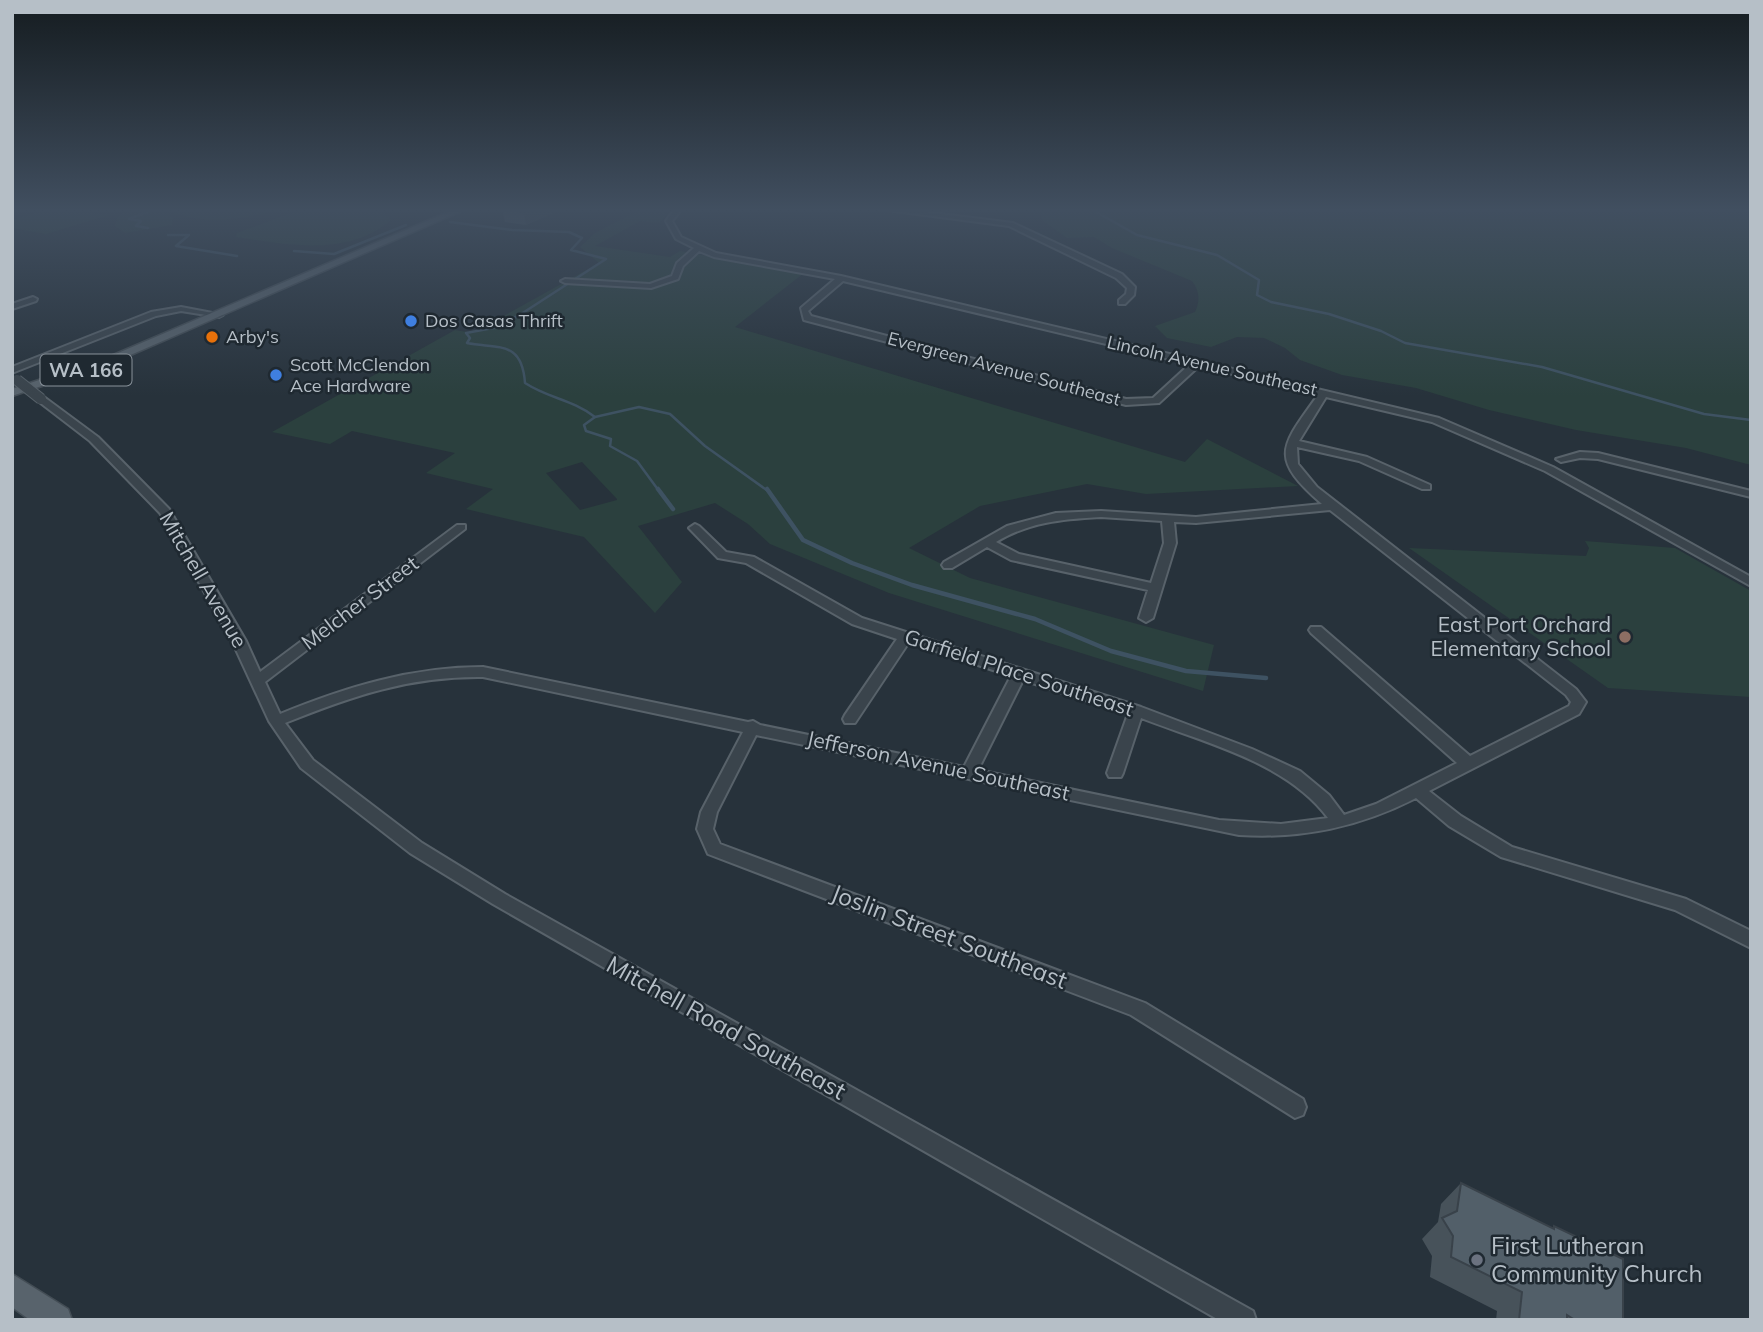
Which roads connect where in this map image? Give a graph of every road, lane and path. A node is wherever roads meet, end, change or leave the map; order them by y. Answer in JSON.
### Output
{"nodes":[{"id":1,"x":320,"y":271,"type":"edge"},
{"id":2,"x":677,"y":271,"type":"edge"},
{"id":3,"x":803,"y":271,"type":"edge"},
{"id":4,"x":1109,"y":271,"type":"edge"},
{"id":5,"x":841,"y":278,"type":"junction"},
{"id":6,"x":565,"y":281,"type":"dead end"},
{"id":7,"x":33,"y":299,"type":"dead end"},
{"id":8,"x":1122,"y":302,"type":"dead end"},
{"id":9,"x":12,"y":307,"type":"edge"},
{"id":10,"x":219,"y":315,"type":"junction"},
{"id":11,"x":1197,"y":363,"type":"junction"},
{"id":12,"x":14,"y":375,"type":"edge"},
{"id":13,"x":12,"y":393,"type":"edge"},
{"id":14,"x":1324,"y":393,"type":"junction"},
{"id":15,"x":1290,"y":442,"type":"junction"},
{"id":16,"x":1561,"y":459,"type":"dead end"},
{"id":17,"x":1426,"y":487,"type":"dead end"},
{"id":18,"x":1751,"y":494,"type":"edge"},
{"id":19,"x":1332,"y":506,"type":"junction"},
{"id":20,"x":1168,"y":521,"type":"junction"},
{"id":21,"x":461,"y":527,"type":"dead end"},
{"id":22,"x":695,"y":528,"type":"dead end"},
{"id":23,"x":987,"y":542,"type":"junction"},
{"id":24,"x":948,"y":565,"type":"dead end"},
{"id":25,"x":1751,"y":582,"type":"edge"},
{"id":26,"x":1155,"y":588,"type":"junction"},
{"id":27,"x":1146,"y":618,"type":"dead end"},
{"id":28,"x":1316,"y":630,"type":"dead end"},
{"id":29,"x":906,"y":636,"type":"junction"},
{"id":30,"x":1020,"y":672,"type":"junction"},
{"id":31,"x":259,"y":680,"type":"junction"},
{"id":32,"x":1136,"y":711,"type":"junction"},
{"id":33,"x":850,"y":719,"type":"dead end"},
{"id":34,"x":276,"y":721,"type":"junction"},
{"id":35,"x":753,"y":726,"type":"junction"},
{"id":36,"x":1468,"y":764,"type":"junction"},
{"id":37,"x":969,"y":773,"type":"junction"},
{"id":38,"x":1115,"y":774,"type":"dead end"},
{"id":39,"x":1417,"y":790,"type":"junction"},
{"id":40,"x":1340,"y":822,"type":"junction"},
{"id":41,"x":1751,"y":940,"type":"edge"},
{"id":42,"x":1295,"y":1107,"type":"dead end"},
{"id":43,"x":12,"y":1289,"type":"edge"},
{"id":44,"x":57,"y":1320,"type":"edge"},
{"id":45,"x":1244,"y":1320,"type":"edge"}],
"edges":[{"from":1,"to":10,"type":"main road","number":"WA 166"},
{"from":2,"to":6,"type":"street"},
{"from":3,"to":5,"type":"street","name":"Lincoln Avenue Southeast"},
{"from":4,"to":8,"type":"street"},
{"from":5,"to":11,"type":"street","name":"Lincoln Avenue Southeast"},
{"from":5,"to":11,"type":"street","name":"Evergreen Avenue Southeast"},
{"from":7,"to":9,"type":"street"},
{"from":10,"to":12,"type":"street"},
{"from":10,"to":13,"type":"main road","number":"WA 166"},
{"from":11,"to":14,"type":"street","name":"Lincoln Avenue Southeast"},
{"from":12,"to":31,"type":"street","name":"Mitchell Avenue","bridge":true},
{"from":14,"to":15,"type":"street"},
{"from":14,"to":25,"type":"street","name":"Lincoln Avenue Southeast"},
{"from":15,"to":17,"type":"street"},
{"from":15,"to":19,"type":"street"},
{"from":16,"to":18,"type":"street"},
{"from":19,"to":20,"type":"street"},
{"from":19,"to":36,"type":"street","name":"Jefferson Avenue Southeast"},
{"from":20,"to":23,"type":"street"},
{"from":20,"to":26,"type":"street"},
{"from":21,"to":31,"type":"street","name":"Melcher Street"},
{"from":22,"to":29,"type":"street","name":"Garfield Place Southeast"},
{"from":23,"to":24,"type":"street"},
{"from":23,"to":26,"type":"street"},
{"from":26,"to":27,"type":"street"},
{"from":28,"to":36,"type":"street"},
{"from":29,"to":30,"type":"street","name":"Garfield Place Southeast"},
{"from":29,"to":33,"type":"street"},
{"from":30,"to":32,"type":"street","name":"Garfield Place Southeast"},
{"from":30,"to":37,"type":"street"},
{"from":31,"to":34,"type":"street","name":"Mitchell Road Southeast"},
{"from":32,"to":38,"type":"street"},
{"from":32,"to":40,"type":"street","name":"Garfield Place Southeast"},
{"from":34,"to":35,"type":"street","name":"Jefferson Avenue Southeast"},
{"from":34,"to":45,"type":"street","name":"Mitchell Road Southeast"},
{"from":35,"to":37,"type":"street","name":"Jefferson Avenue Southeast"},
{"from":35,"to":42,"type":"street","name":"Joslin Street Southeast"},
{"from":36,"to":39,"type":"street","name":"Jefferson Avenue Southeast"},
{"from":37,"to":40,"type":"street","name":"Jefferson Avenue Southeast"},
{"from":39,"to":40,"type":"street","name":"Jefferson Avenue Southeast"},
{"from":39,"to":41,"type":"street"},
{"from":43,"to":44,"type":"main road"}]}
